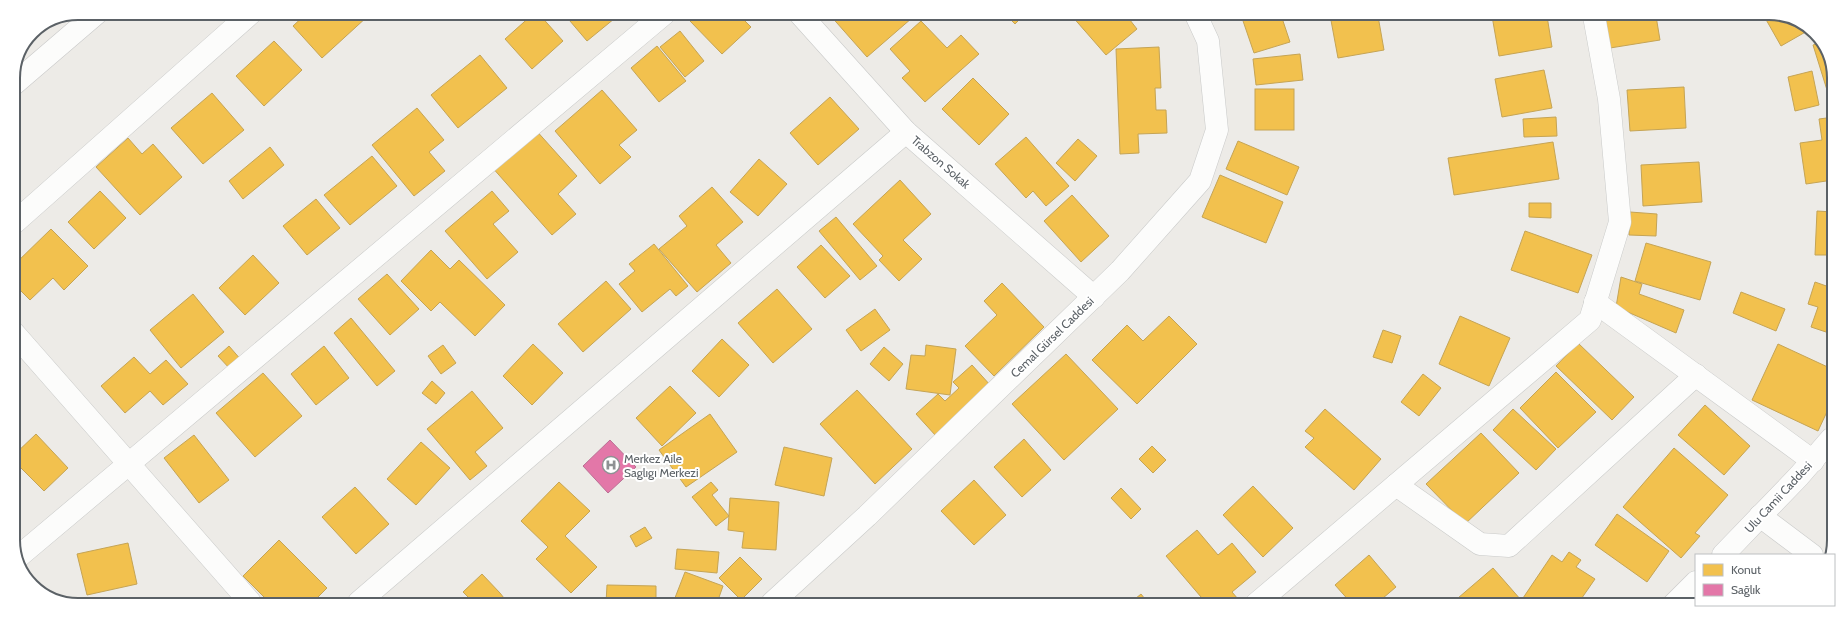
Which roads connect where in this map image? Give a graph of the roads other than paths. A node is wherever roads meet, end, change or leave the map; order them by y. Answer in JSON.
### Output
{"nodes":[{"id":1,"x":89,"y":20,"type":"edge"},
{"id":2,"x":243,"y":20,"type":"edge"},
{"id":3,"x":657,"y":20,"type":"edge"},
{"id":4,"x":805,"y":20,"type":"edge"},
{"id":5,"x":1198,"y":20,"type":"edge"},
{"id":6,"x":1595,"y":20,"type":"edge"},
{"id":7,"x":20,"y":79,"type":"edge"},
{"id":8,"x":906,"y":132,"type":"junction"},
{"id":9,"x":20,"y":218,"type":"edge"},
{"id":10,"x":1094,"y":297,"type":"junction"},
{"id":11,"x":1595,"y":302,"type":"junction"},
{"id":12,"x":20,"y":340,"type":"edge"},
{"id":13,"x":1696,"y":375,"type":"junction"},
{"id":14,"x":1827,"y":444,"type":"edge"},
{"id":15,"x":1813,"y":460,"type":"junction"},
{"id":16,"x":128,"y":464,"type":"junction"},
{"id":17,"x":1396,"y":485,"type":"junction"},
{"id":18,"x":1760,"y":516,"type":"junction"},
{"id":19,"x":22,"y":554,"type":"edge"},
{"id":20,"x":1724,"y":554,"type":"edge"},
{"id":21,"x":1811,"y":554,"type":"edge"},
{"id":22,"x":1695,"y":583,"type":"edge"},
{"id":23,"x":246,"y":598,"type":"edge"},
{"id":24,"x":364,"y":598,"type":"edge"},
{"id":25,"x":777,"y":598,"type":"edge"},
{"id":26,"x":1263,"y":598,"type":"edge"},
{"id":27,"x":1680,"y":598,"type":"edge"}],
"edges":[{"from":1,"to":7,"type":"street"},
{"from":2,"to":9,"type":"street"},
{"from":3,"to":16,"type":"street"},
{"from":4,"to":8,"type":"street","name":"Trabzon Sokak"},
{"from":5,"to":10,"type":"street","name":"Cemal Gürsel Caddesi"},
{"from":6,"to":11,"type":"street"},
{"from":8,"to":10,"type":"street","name":"Trabzon Sokak"},
{"from":8,"to":24,"type":"street"},
{"from":10,"to":25,"type":"street","name":"Cemal Gürsel Caddesi"},
{"from":11,"to":13,"type":"street"},
{"from":11,"to":17,"type":"street"},
{"from":12,"to":16,"type":"street"},
{"from":13,"to":15,"type":"street"},
{"from":13,"to":17,"type":"street"},
{"from":14,"to":15,"type":"street","name":"Ulu Camii Caddesi"},
{"from":15,"to":18,"type":"street","name":"Ulu Camii Caddesi"},
{"from":16,"to":19,"type":"street"},
{"from":16,"to":23,"type":"street"},
{"from":17,"to":26,"type":"street"},
{"from":18,"to":20,"type":"street","name":"Ulu Camii Caddesi"},
{"from":18,"to":21,"type":"street"},
{"from":22,"to":27,"type":"street"}]}
